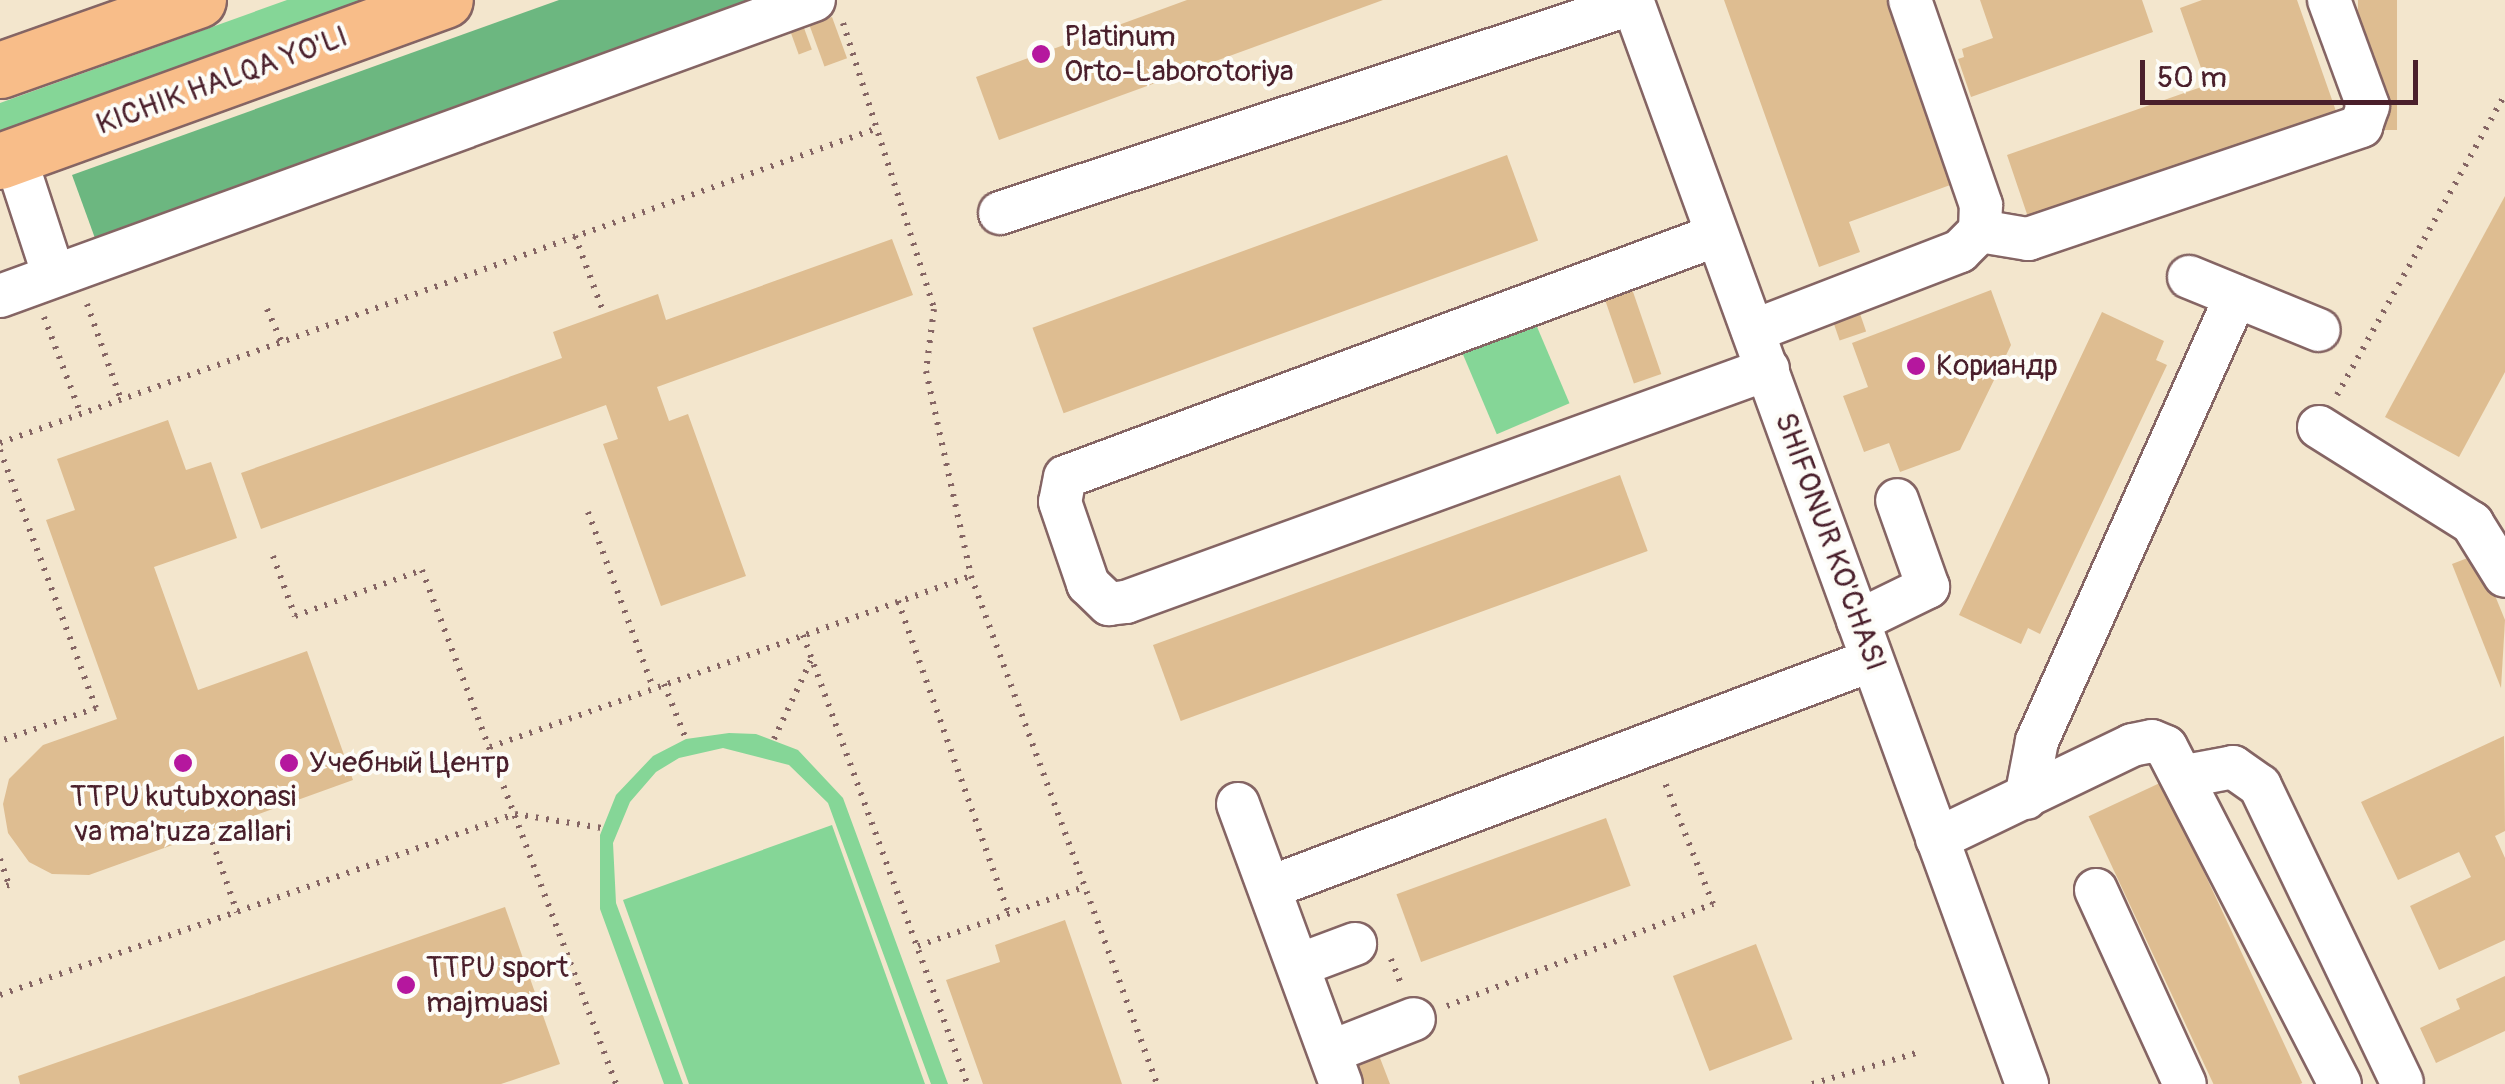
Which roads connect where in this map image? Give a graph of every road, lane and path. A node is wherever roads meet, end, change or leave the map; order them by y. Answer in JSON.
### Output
{"nodes":[{"id":1,"x":198,"y":0,"type":"edge"},
{"id":2,"x":444,"y":0,"type":"edge"},
{"id":3,"x":1910,"y":0,"type":"edge"},
{"id":4,"x":2329,"y":0,"type":"edge"},
{"id":5,"x":1633,"y":2,"type":"edge"},
{"id":6,"x":827,"y":7,"type":"edge"},
{"id":7,"x":0,"y":70,"type":"edge"},
{"id":8,"x":2505,"y":94,"type":"edge"},
{"id":9,"x":875,"y":130,"type":"junction"},
{"id":10,"x":7,"y":159,"type":"edge"},
{"id":11,"x":1000,"y":213,"type":"dead end"},
{"id":12,"x":1980,"y":231,"type":"junction"},
{"id":13,"x":1718,"y":234,"type":"junction"},
{"id":14,"x":575,"y":236,"type":"junction"},
{"id":15,"x":2189,"y":277,"type":"dead end"},
{"id":16,"x":39,"y":295,"type":"edge"},
{"id":17,"x":2236,"y":296,"type":"junction"},
{"id":18,"x":267,"y":309,"type":"dead end"},
{"id":19,"x":604,"y":314,"type":"dead end"},
{"id":20,"x":2319,"y":330,"type":"dead end"},
{"id":21,"x":280,"y":342,"type":"junction"},
{"id":22,"x":1761,"y":350,"type":"junction"},
{"id":23,"x":120,"y":397,"type":"junction"},
{"id":24,"x":80,"y":412,"type":"junction"},
{"id":25,"x":2319,"y":427,"type":"joint"},
{"id":26,"x":0,"y":447,"type":"edge"},
{"id":27,"x":1896,"y":500,"type":"dead end"},
{"id":28,"x":588,"y":512,"type":"dead end"},
{"id":29,"x":273,"y":556,"type":"dead end"},
{"id":30,"x":971,"y":576,"type":"junction"},
{"id":31,"x":2505,"y":576,"type":"edge"},
{"id":32,"x":898,"y":601,"type":"junction"},
{"id":33,"x":803,"y":635,"type":"junction"},
{"id":34,"x":1865,"y":641,"type":"junction"},
{"id":35,"x":812,"y":659,"type":"junction"},
{"id":36,"x":664,"y":684,"type":"junction"},
{"id":37,"x":653,"y":688,"type":"junction"},
{"id":38,"x":686,"y":739,"type":"dead end"},
{"id":39,"x":774,"y":739,"type":"dead end"},
{"id":40,"x":0,"y":742,"type":"edge"},
{"id":41,"x":490,"y":746,"type":"junction"},
{"id":42,"x":1651,"y":746,"type":"junction"},
{"id":43,"x":2186,"y":776,"type":"junction"},
{"id":44,"x":2026,"y":798,"type":"junction"},
{"id":45,"x":1238,"y":804,"type":"dead end"},
{"id":46,"x":515,"y":814,"type":"junction"},
{"id":47,"x":602,"y":828,"type":"dead end"},
{"id":48,"x":209,"y":832,"type":"dead end"},
{"id":49,"x":1937,"y":839,"type":"junction"},
{"id":50,"x":0,"y":859,"type":"edge"},
{"id":51,"x":1084,"y":887,"type":"junction"},
{"id":52,"x":0,"y":888,"type":"edge"},
{"id":53,"x":1271,"y":888,"type":"junction"},
{"id":54,"x":2096,"y":890,"type":"dead end"},
{"id":55,"x":237,"y":912,"type":"junction"},
{"id":56,"x":1009,"y":914,"type":"junction"},
{"id":57,"x":918,"y":946,"type":"junction"},
{"id":58,"x":1372,"y":948,"type":"joint"},
{"id":59,"x":1299,"y":965,"type":"junction"},
{"id":60,"x":0,"y":995,"type":"edge"},
{"id":61,"x":1414,"y":1019,"type":"junction"},
{"id":62,"x":1916,"y":1053,"type":"dead end"},
{"id":63,"x":1336,"y":1068,"type":"edge"},
{"id":64,"x":2402,"y":1082,"type":"edge"},
{"id":65,"x":616,"y":1084,"type":"edge"},
{"id":66,"x":967,"y":1084,"type":"edge"},
{"id":67,"x":1156,"y":1084,"type":"edge"},
{"id":68,"x":1812,"y":1084,"type":"edge"},
{"id":69,"x":2027,"y":1084,"type":"edge"},
{"id":70,"x":2185,"y":1084,"type":"edge"},
{"id":71,"x":2340,"y":1084,"type":"edge"}],
"edges":[{"from":1,"to":7,"type":"highway"},
{"from":2,"to":10,"type":"highway","name":"KICHIK HALQA YO'LI"},
{"from":3,"to":12,"type":"street"},
{"from":4,"to":12,"type":"street"},
{"from":5,"to":11,"type":"street"},
{"from":5,"to":13,"type":"street","name":"SHIFONUR KO'CHASI"},
{"from":6,"to":9,"type":"path"},
{"from":6,"to":16,"type":"street"},
{"from":8,"to":25,"type":"path"},
{"from":9,"to":14,"type":"path"},
{"from":9,"to":30,"type":"path"},
{"from":10,"to":16,"type":"street"},
{"from":12,"to":22,"type":"street"},
{"from":13,"to":22,"type":"street","name":"SHIFONUR KO'CHASI"},
{"from":13,"to":22,"type":"street"},
{"from":14,"to":19,"type":"path"},
{"from":14,"to":21,"type":"path"},
{"from":15,"to":17,"type":"street"},
{"from":16,"to":23,"type":"path"},
{"from":16,"to":24,"type":"path"},
{"from":17,"to":20,"type":"street"},
{"from":17,"to":44,"type":"street"},
{"from":18,"to":21,"type":"path"},
{"from":21,"to":23,"type":"path"},
{"from":22,"to":34,"type":"street","name":"SHIFONUR KO'CHASI"},
{"from":23,"to":24,"type":"path"},
{"from":24,"to":26,"type":"path"},
{"from":25,"to":31,"type":"street"},
{"from":26,"to":40,"type":"path"},
{"from":27,"to":34,"type":"street"},
{"from":28,"to":37,"type":"path"},
{"from":29,"to":41,"type":"path"},
{"from":30,"to":32,"type":"path"},
{"from":30,"to":51,"type":"path"},
{"from":32,"to":33,"type":"path"},
{"from":32,"to":56,"type":"path"},
{"from":33,"to":35,"type":"path"},
{"from":33,"to":36,"type":"path"},
{"from":34,"to":42,"type":"street"},
{"from":34,"to":49,"type":"street","name":"SHIFONUR KO'CHASI"},
{"from":35,"to":39,"type":"path"},
{"from":35,"to":57,"type":"path"},
{"from":36,"to":37,"type":"path"},
{"from":36,"to":38,"type":"path"},
{"from":37,"to":41,"type":"path"},
{"from":41,"to":46,"type":"path"},
{"from":42,"to":53,"type":"street"},
{"from":42,"to":61,"type":"path"},
{"from":43,"to":44,"type":"street"},
{"from":43,"to":64,"type":"street"},
{"from":43,"to":71,"type":"street"},
{"from":44,"to":49,"type":"street"},
{"from":45,"to":53,"type":"street"},
{"from":46,"to":47,"type":"path"},
{"from":46,"to":55,"type":"path"},
{"from":46,"to":65,"type":"path"},
{"from":48,"to":55,"type":"path"},
{"from":49,"to":69,"type":"street","name":"SHIFONUR KO'CHASI"},
{"from":50,"to":52,"type":"path"},
{"from":51,"to":56,"type":"path"},
{"from":51,"to":67,"type":"path"},
{"from":53,"to":59,"type":"street"},
{"from":54,"to":70,"type":"street"},
{"from":55,"to":60,"type":"path"},
{"from":56,"to":57,"type":"path"},
{"from":57,"to":66,"type":"path"},
{"from":58,"to":59,"type":"street"},
{"from":58,"to":61,"type":"path"},
{"from":59,"to":63,"type":"street"},
{"from":61,"to":63,"type":"street"},
{"from":62,"to":68,"type":"path"}]}
